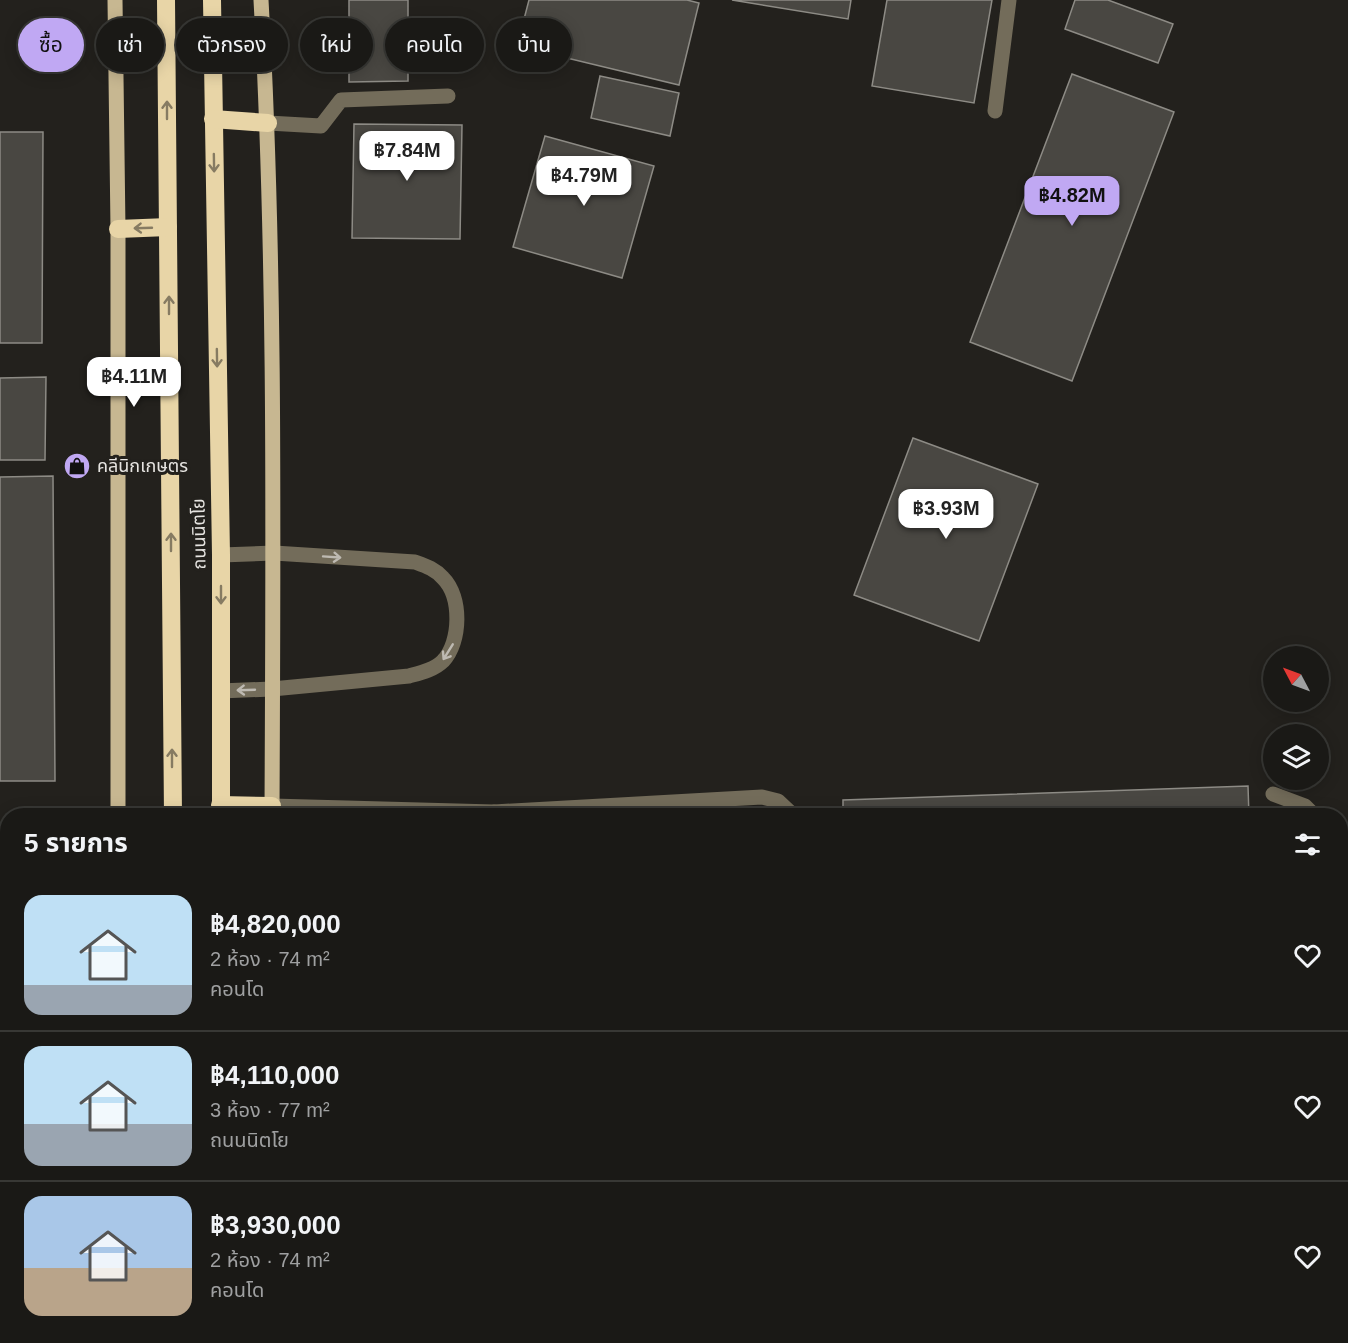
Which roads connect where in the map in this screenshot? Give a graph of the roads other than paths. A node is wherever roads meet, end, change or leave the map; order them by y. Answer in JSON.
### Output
{"nodes":[{"id":1,"x":115,"y":0,"type":"edge"},
{"id":2,"x":166,"y":0,"type":"edge"},
{"id":3,"x":212,"y":0,"type":"edge"},
{"id":4,"x":261,"y":0,"type":"edge"},
{"id":5,"x":1009,"y":0,"type":"edge"},
{"id":6,"x":448,"y":96,"type":"dead end"},
{"id":7,"x":995,"y":111,"type":"dead end"},
{"id":8,"x":213,"y":119,"type":"junction"},
{"id":9,"x":268,"y":123,"type":"junction"},
{"id":10,"x":168,"y":227,"type":"junction"},
{"id":11,"x":118,"y":229,"type":"junction"},
{"id":12,"x":274,"y":553,"type":"junction"},
{"id":13,"x":221,"y":555,"type":"junction"},
{"id":14,"x":272,"y":689,"type":"junction"},
{"id":15,"x":220,"y":691,"type":"junction"},
{"id":16,"x":1273,"y":794,"type":"dead end"},
{"id":17,"x":118,"y":808,"type":"edge"},
{"id":18,"x":173,"y":808,"type":"edge"},
{"id":19,"x":220,"y":808,"type":"edge"},
{"id":20,"x":272,"y":808,"type":"edge"},
{"id":21,"x":589,"y":808,"type":"edge"},
{"id":22,"x":785,"y":808,"type":"edge"},
{"id":23,"x":1307,"y":808,"type":"edge"}],
"edges":[{"from":1,"to":11,"type":"main road"},
{"from":10,"to":2,"type":"highway","name":"ถนนนิตโย","one_way":true},
{"from":3,"to":8,"type":"highway","name":"ถนนนิตโย"},
{"from":4,"to":9,"type":"main road"},
{"from":5,"to":7,"type":"lane"},
{"from":6,"to":9,"type":"lane"},
{"from":8,"to":9,"type":"highway"},
{"from":8,"to":13,"type":"highway","name":"ถนนนิตโย","one_way":true},
{"from":9,"to":12,"type":"main road"},
{"from":10,"to":11,"type":"highway","one_way":true},
{"from":18,"to":10,"type":"highway","name":"ถนนนิตโย","one_way":true},
{"from":11,"to":17,"type":"main road"},
{"from":12,"to":13,"type":"lane"},
{"from":12,"to":14,"type":"main road"},
{"from":12,"to":14,"type":"lane","one_way":true},
{"from":13,"to":15,"type":"highway","name":"ถนนนิตโย","one_way":true},
{"from":14,"to":15,"type":"lane","one_way":true},
{"from":14,"to":20,"type":"main road"},
{"from":15,"to":19,"type":"highway","name":"ถนนนิตโย"},
{"from":16,"to":23,"type":"lane"},
{"from":21,"to":22,"type":"lane"}]}
